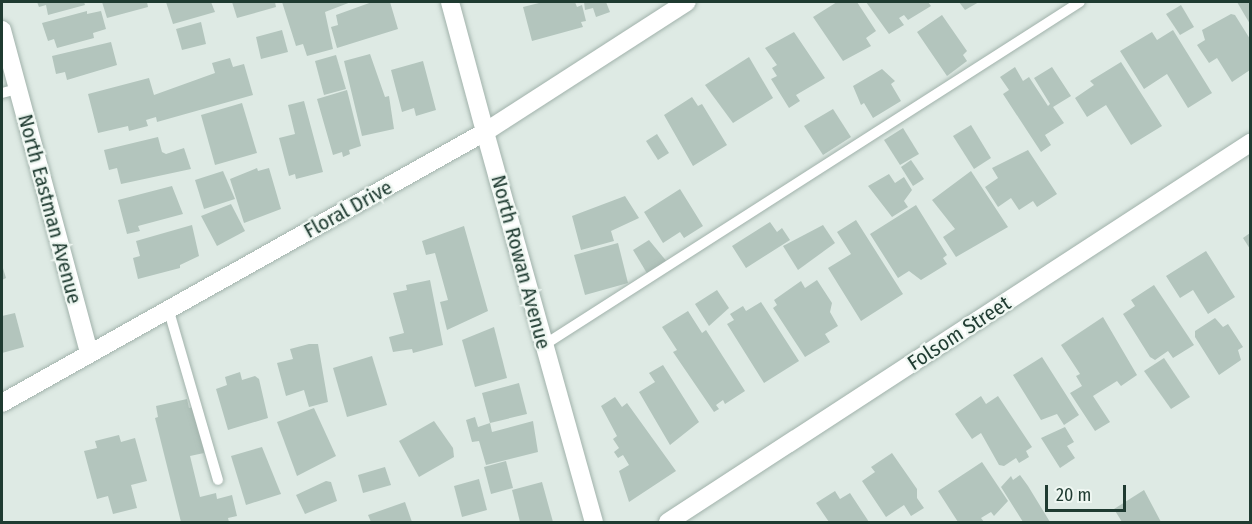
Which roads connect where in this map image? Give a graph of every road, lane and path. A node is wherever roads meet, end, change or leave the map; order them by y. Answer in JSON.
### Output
{"nodes":[{"id":1,"x":450,"y":2,"type":"edge"},
{"id":2,"x":687,"y":2,"type":"edge"},
{"id":3,"x":1080,"y":2,"type":"edge"},
{"id":4,"x":2,"y":30,"type":"edge"},
{"id":5,"x":9,"y":91,"type":"edge"},
{"id":6,"x":485,"y":132,"type":"junction"},
{"id":7,"x":1251,"y":143,"type":"edge"},
{"id":8,"x":168,"y":308,"type":"junction"},
{"id":9,"x":544,"y":345,"type":"junction"},
{"id":10,"x":89,"y":353,"type":"junction"},
{"id":11,"x":2,"y":403,"type":"edge"},
{"id":12,"x":218,"y":480,"type":"dead end"},
{"id":13,"x":594,"y":522,"type":"edge"},
{"id":14,"x":668,"y":522,"type":"edge"}],
"edges":[{"from":1,"to":6,"type":"street","name":"North Rowan Avenue"},
{"from":2,"to":6,"type":"street","name":"Floral Drive"},
{"from":3,"to":9,"type":"lane"},
{"from":4,"to":5,"type":"street","name":"North Eastman Avenue"},
{"from":5,"to":10,"type":"street","name":"North Eastman Avenue"},
{"from":6,"to":8,"type":"street","name":"Floral Drive"},
{"from":6,"to":9,"type":"street","name":"North Rowan Avenue"},
{"from":7,"to":14,"type":"street","name":"Folsom Street"},
{"from":8,"to":10,"type":"street","name":"Floral Drive"},
{"from":8,"to":12,"type":"lane"},
{"from":9,"to":13,"type":"street","name":"North Rowan Avenue"},
{"from":10,"to":11,"type":"street","name":"Floral Drive"}]}
